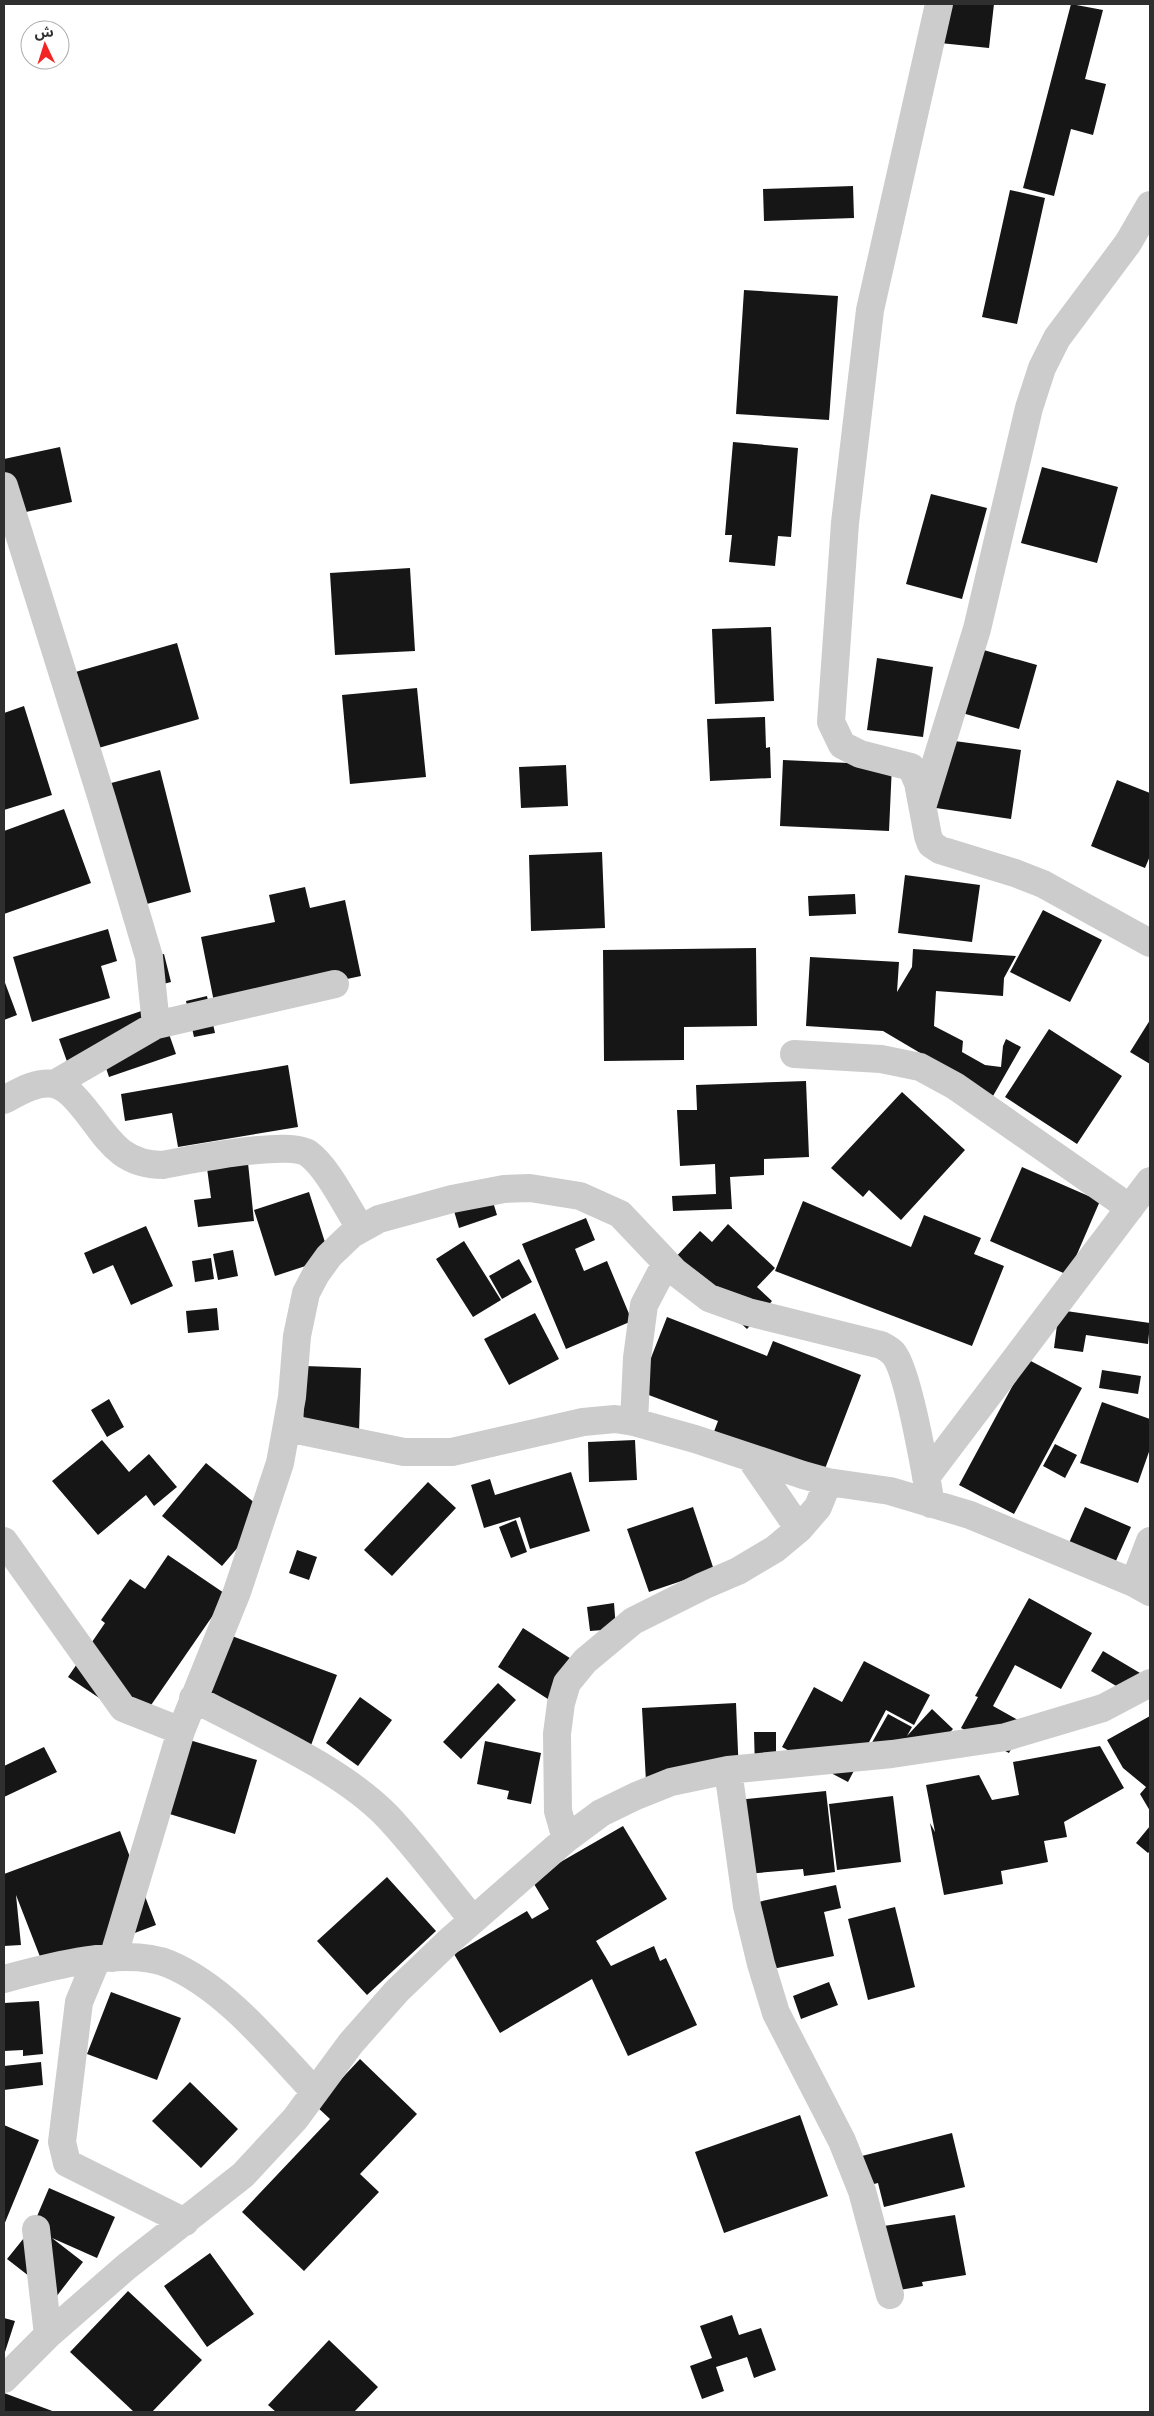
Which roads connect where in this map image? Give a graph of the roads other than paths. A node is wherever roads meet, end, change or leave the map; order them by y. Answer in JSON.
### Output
{"nodes":[{"id":1,"x":939,"y":4,"type":"edge"},
{"id":2,"x":1150,"y":205,"type":"edge"},
{"id":3,"x":4,"y":486,"type":"edge"},
{"id":4,"x":922,"y":808,"type":"junction"},
{"id":5,"x":1150,"y":943,"type":"edge"},
{"id":6,"x":335,"y":984,"type":"dead end"},
{"id":7,"x":156,"y":1025,"type":"junction"},
{"id":8,"x":794,"y":1054,"type":"dead end"},
{"id":9,"x":54,"y":1084,"type":"junction"},
{"id":10,"x":4,"y":1100,"type":"edge"},
{"id":11,"x":1150,"y":1181,"type":"edge"},
{"id":12,"x":1130,"y":1208,"type":"junction"},
{"id":13,"x":361,"y":1229,"type":"junction"},
{"id":14,"x":666,"y":1262,"type":"junction"},
{"id":15,"x":634,"y":1422,"type":"junction"},
{"id":16,"x":287,"y":1428,"type":"junction"},
{"id":17,"x":751,"y":1459,"type":"junction"},
{"id":18,"x":926,"y":1477,"type":"junction"},
{"id":19,"x":828,"y":1482,"type":"junction"},
{"id":20,"x":931,"y":1504,"type":"junction"},
{"id":21,"x":800,"y":1528,"type":"junction"},
{"id":22,"x":4,"y":1541,"type":"edge"},
{"id":23,"x":1150,"y":1541,"type":"edge"},
{"id":24,"x":1142,"y":1588,"type":"edge"},
{"id":25,"x":1150,"y":1683,"type":"edge"},
{"id":26,"x":193,"y":1698,"type":"junction"},
{"id":27,"x":181,"y":1731,"type":"junction"},
{"id":28,"x":728,"y":1770,"type":"junction"},
{"id":29,"x":566,"y":1839,"type":"junction"},
{"id":30,"x":473,"y":1920,"type":"junction"},
{"id":31,"x":105,"y":1958,"type":"junction"},
{"id":32,"x":4,"y":1979,"type":"edge"},
{"id":33,"x":315,"y":2092,"type":"junction"},
{"id":34,"x":185,"y":2222,"type":"junction"},
{"id":35,"x":36,"y":2229,"type":"dead end"},
{"id":36,"x":890,"y":2295,"type":"dead end"},
{"id":37,"x":48,"y":2335,"type":"junction"},
{"id":38,"x":4,"y":2379,"type":"edge"}],
"edges":[{"from":1,"to":4,"type":"street"},
{"from":2,"to":4,"type":"street"},
{"from":3,"to":7,"type":"street"},
{"from":4,"to":5,"type":"street"},
{"from":6,"to":7,"type":"street"},
{"from":7,"to":9,"type":"street"},
{"from":8,"to":12,"type":"street"},
{"from":9,"to":10,"type":"street"},
{"from":9,"to":13,"type":"street"},
{"from":11,"to":12,"type":"street"},
{"from":12,"to":18,"type":"street"},
{"from":13,"to":14,"type":"street"},
{"from":13,"to":16,"type":"street"},
{"from":14,"to":15,"type":"street"},
{"from":14,"to":18,"type":"street"},
{"from":15,"to":16,"type":"street"},
{"from":15,"to":17,"type":"street"},
{"from":16,"to":26,"type":"street"},
{"from":17,"to":19,"type":"street"},
{"from":17,"to":21,"type":"street"},
{"from":18,"to":20,"type":"street"},
{"from":19,"to":20,"type":"street"},
{"from":19,"to":21,"type":"street"},
{"from":20,"to":24,"type":"street"},
{"from":21,"to":29,"type":"street"},
{"from":22,"to":27,"type":"street"},
{"from":23,"to":24,"type":"street"},
{"from":25,"to":28,"type":"street"},
{"from":26,"to":27,"type":"street"},
{"from":26,"to":30,"type":"street"},
{"from":27,"to":31,"type":"street"},
{"from":28,"to":29,"type":"street"},
{"from":28,"to":36,"type":"street"},
{"from":29,"to":30,"type":"street"},
{"from":30,"to":33,"type":"street"},
{"from":31,"to":32,"type":"street"},
{"from":31,"to":33,"type":"street"},
{"from":31,"to":34,"type":"street"},
{"from":33,"to":34,"type":"street"},
{"from":34,"to":37,"type":"street"},
{"from":35,"to":37,"type":"street"},
{"from":37,"to":38,"type":"street"}]}
